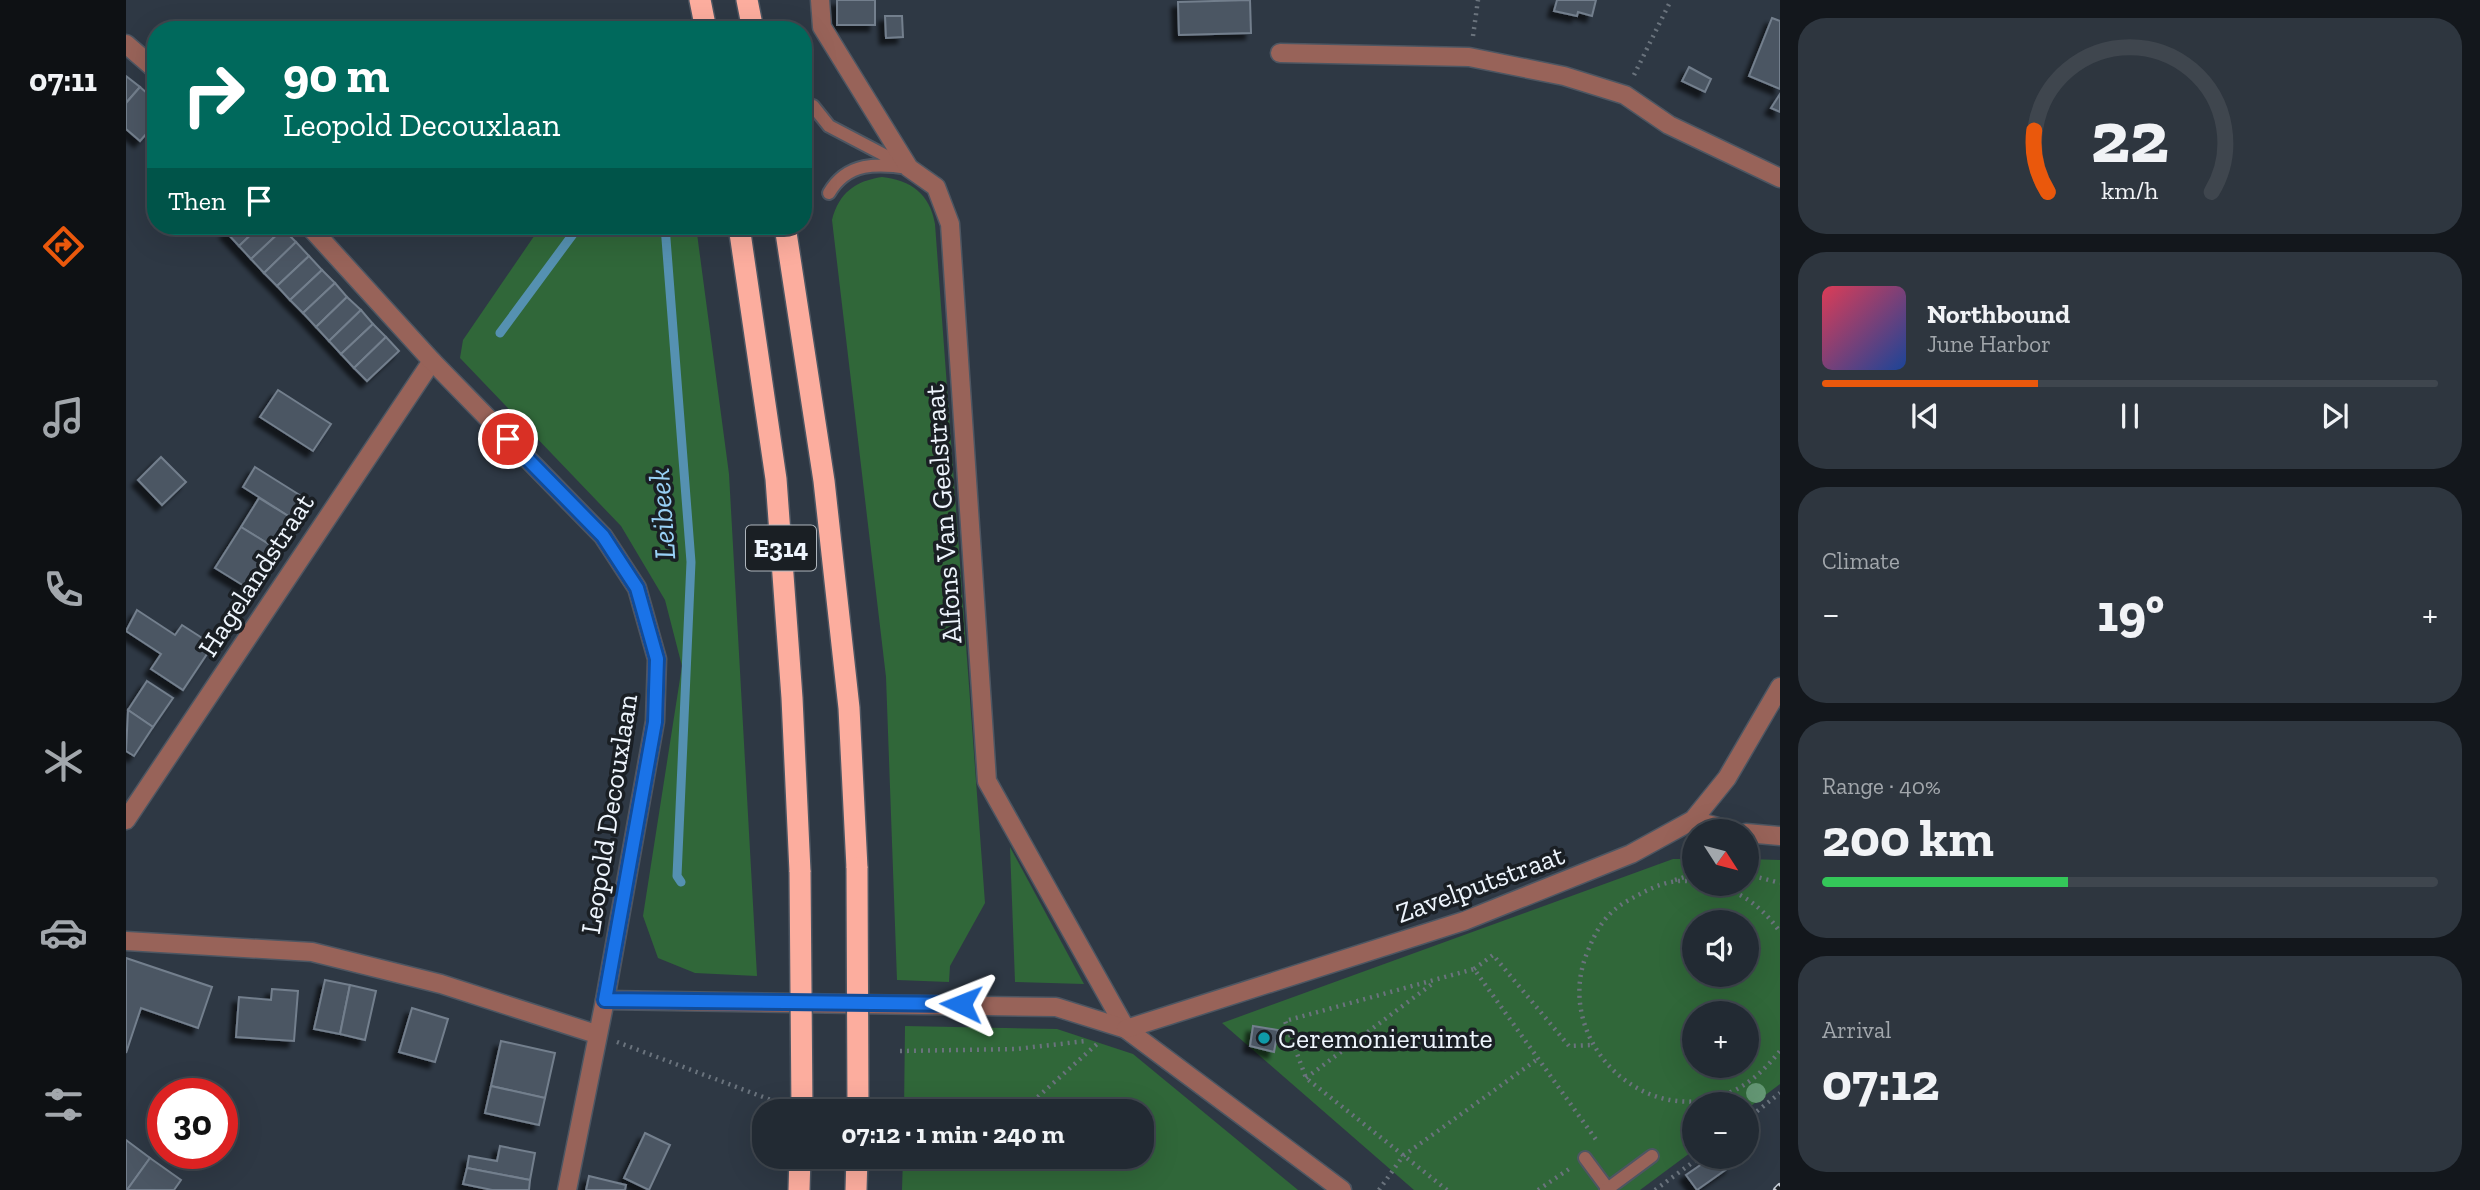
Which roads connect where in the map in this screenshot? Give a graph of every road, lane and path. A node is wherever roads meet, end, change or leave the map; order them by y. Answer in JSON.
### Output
{"nodes":[{"id":1,"x":700,"y":0,"type":"edge"},
{"id":2,"x":747,"y":0,"type":"edge"},
{"id":3,"x":820,"y":0,"type":"edge"},
{"id":4,"x":1478,"y":0,"type":"edge"},
{"id":5,"x":1671,"y":0,"type":"edge"},
{"id":6,"x":704,"y":21,"type":"edge"},
{"id":7,"x":751,"y":21,"type":"edge"},
{"id":8,"x":126,"y":44,"type":"edge"},
{"id":9,"x":1280,"y":53,"type":"dead end"},
{"id":10,"x":1469,"y":57,"type":"junction"},
{"id":11,"x":147,"y":63,"type":"edge"},
{"id":12,"x":1625,"y":95,"type":"junction"},
{"id":13,"x":813,"y":106,"type":"dead end"},
{"id":14,"x":909,"y":168,"type":"junction"},
{"id":15,"x":1780,"y":178,"type":"edge"},
{"id":16,"x":829,"y":192,"type":"dead end"},
{"id":17,"x":317,"y":235,"type":"edge"},
{"id":18,"x":741,"y":235,"type":"edge"},
{"id":19,"x":786,"y":235,"type":"edge"},
{"id":20,"x":432,"y":361,"type":"junction"},
{"id":21,"x":1780,"y":687,"type":"edge"},
{"id":22,"x":1694,"y":819,"type":"edge"},
{"id":23,"x":126,"y":820,"type":"edge"},
{"id":24,"x":1682,"y":826,"type":"edge"},
{"id":25,"x":1759,"y":834,"type":"edge"},
{"id":26,"x":1780,"y":836,"type":"edge"},
{"id":27,"x":1682,"y":877,"type":"edge"},
{"id":28,"x":1759,"y":877,"type":"edge"},
{"id":29,"x":1682,"y":883,"type":"edge"},
{"id":30,"x":1780,"y":883,"type":"edge"},
{"id":31,"x":1658,"y":884,"type":"junction"},
{"id":32,"x":1743,"y":896,"type":"edge"},
{"id":33,"x":1780,"y":932,"type":"edge"},
{"id":34,"x":126,"y":942,"type":"edge"},
{"id":35,"x":1474,"y":968,"type":"junction"},
{"id":36,"x":1436,"y":981,"type":"junction"},
{"id":37,"x":605,"y":1000,"type":"junction"},
{"id":38,"x":1126,"y":1029,"type":"junction"},
{"id":39,"x":596,"y":1034,"type":"junction"},
{"id":40,"x":1591,"y":1045,"type":"junction"},
{"id":41,"x":900,"y":1051,"type":"dead end"},
{"id":42,"x":1780,"y":1051,"type":"edge"},
{"id":43,"x":1539,"y":1058,"type":"junction"},
{"id":44,"x":1306,"y":1078,"type":"junction"},
{"id":45,"x":1780,"y":1093,"type":"edge"},
{"id":46,"x":768,"y":1099,"type":"edge"},
{"id":47,"x":794,"y":1099,"type":"edge"},
{"id":48,"x":858,"y":1099,"type":"edge"},
{"id":49,"x":1035,"y":1099,"type":"edge"},
{"id":50,"x":1759,"y":1110,"type":"edge"},
{"id":51,"x":1602,"y":1147,"type":"dead end"},
{"id":52,"x":1403,"y":1156,"type":"junction"},
{"id":53,"x":1652,"y":1156,"type":"dead end"},
{"id":54,"x":1585,"y":1158,"type":"dead end"},
{"id":55,"x":800,"y":1169,"type":"edge"},
{"id":56,"x":857,"y":1169,"type":"edge"},
{"id":57,"x":1684,"y":1169,"type":"edge"},
{"id":58,"x":1607,"y":1189,"type":"edge"},
{"id":59,"x":567,"y":1190,"type":"edge"},
{"id":60,"x":799,"y":1190,"type":"edge"},
{"id":61,"x":856,"y":1190,"type":"edge"},
{"id":62,"x":1342,"y":1190,"type":"edge"},
{"id":63,"x":1379,"y":1190,"type":"edge"},
{"id":64,"x":1447,"y":1190,"type":"edge"},
{"id":65,"x":1655,"y":1190,"type":"edge"}],
"edges":[{"from":1,"to":6,"type":"highway"},
{"from":2,"to":7,"type":"highway"},
{"from":3,"to":14,"type":"street","name":"Alfons Van Geelstraat"},
{"from":4,"to":10,"type":"path"},
{"from":5,"to":12,"type":"path"},
{"from":8,"to":11,"type":"street"},
{"from":9,"to":10,"type":"street"},
{"from":10,"to":12,"type":"street"},
{"from":12,"to":15,"type":"street"},
{"from":13,"to":14,"type":"lane"},
{"from":14,"to":16,"type":"lane"},
{"from":14,"to":38,"type":"street","name":"Alfons Van Geelstraat"},
{"from":17,"to":20,"type":"street","name":"Leopold Decouxlaan"},
{"from":18,"to":47,"type":"highway","number":"E314","bridge":true},
{"from":19,"to":48,"type":"highway","number":"E314","bridge":true},
{"from":20,"to":23,"type":"street","name":"Hagelandstraat"},
{"from":20,"to":37,"type":"street","name":"Leopold Decouxlaan"},
{"from":21,"to":22,"type":"street","name":"Zavelputstraat"},
{"from":24,"to":38,"type":"street","name":"Zavelputstraat"},
{"from":25,"to":26,"type":"street"},
{"from":27,"to":31,"type":"path"},
{"from":28,"to":30,"type":"path"},
{"from":29,"to":31,"type":"path"},
{"from":31,"to":40,"type":"path"},
{"from":32,"to":33,"type":"path"},
{"from":34,"to":39,"type":"street"},
{"from":35,"to":36,"type":"path"},
{"from":35,"to":40,"type":"path"},
{"from":35,"to":43,"type":"path"},
{"from":36,"to":44,"type":"path"},
{"from":36,"to":44,"type":"path"},
{"from":37,"to":38,"type":"street"},
{"from":37,"to":39,"type":"street","name":"Leopold Decouxlaan"},
{"from":38,"to":62,"type":"street"},
{"from":39,"to":46,"type":"path"},
{"from":39,"to":59,"type":"street","name":"Leopold Decouxlaan"},
{"from":40,"to":42,"type":"path"},
{"from":41,"to":49,"type":"path"},
{"from":43,"to":51,"type":"path"},
{"from":43,"to":52,"type":"path"},
{"from":44,"to":52,"type":"path"},
{"from":45,"to":50,"type":"path"},
{"from":52,"to":63,"type":"path"},
{"from":52,"to":64,"type":"path"},
{"from":53,"to":58,"type":"lane"},
{"from":54,"to":58,"type":"lane"},
{"from":55,"to":60,"type":"highway"},
{"from":56,"to":61,"type":"highway"},
{"from":57,"to":65,"type":"path"}]}
